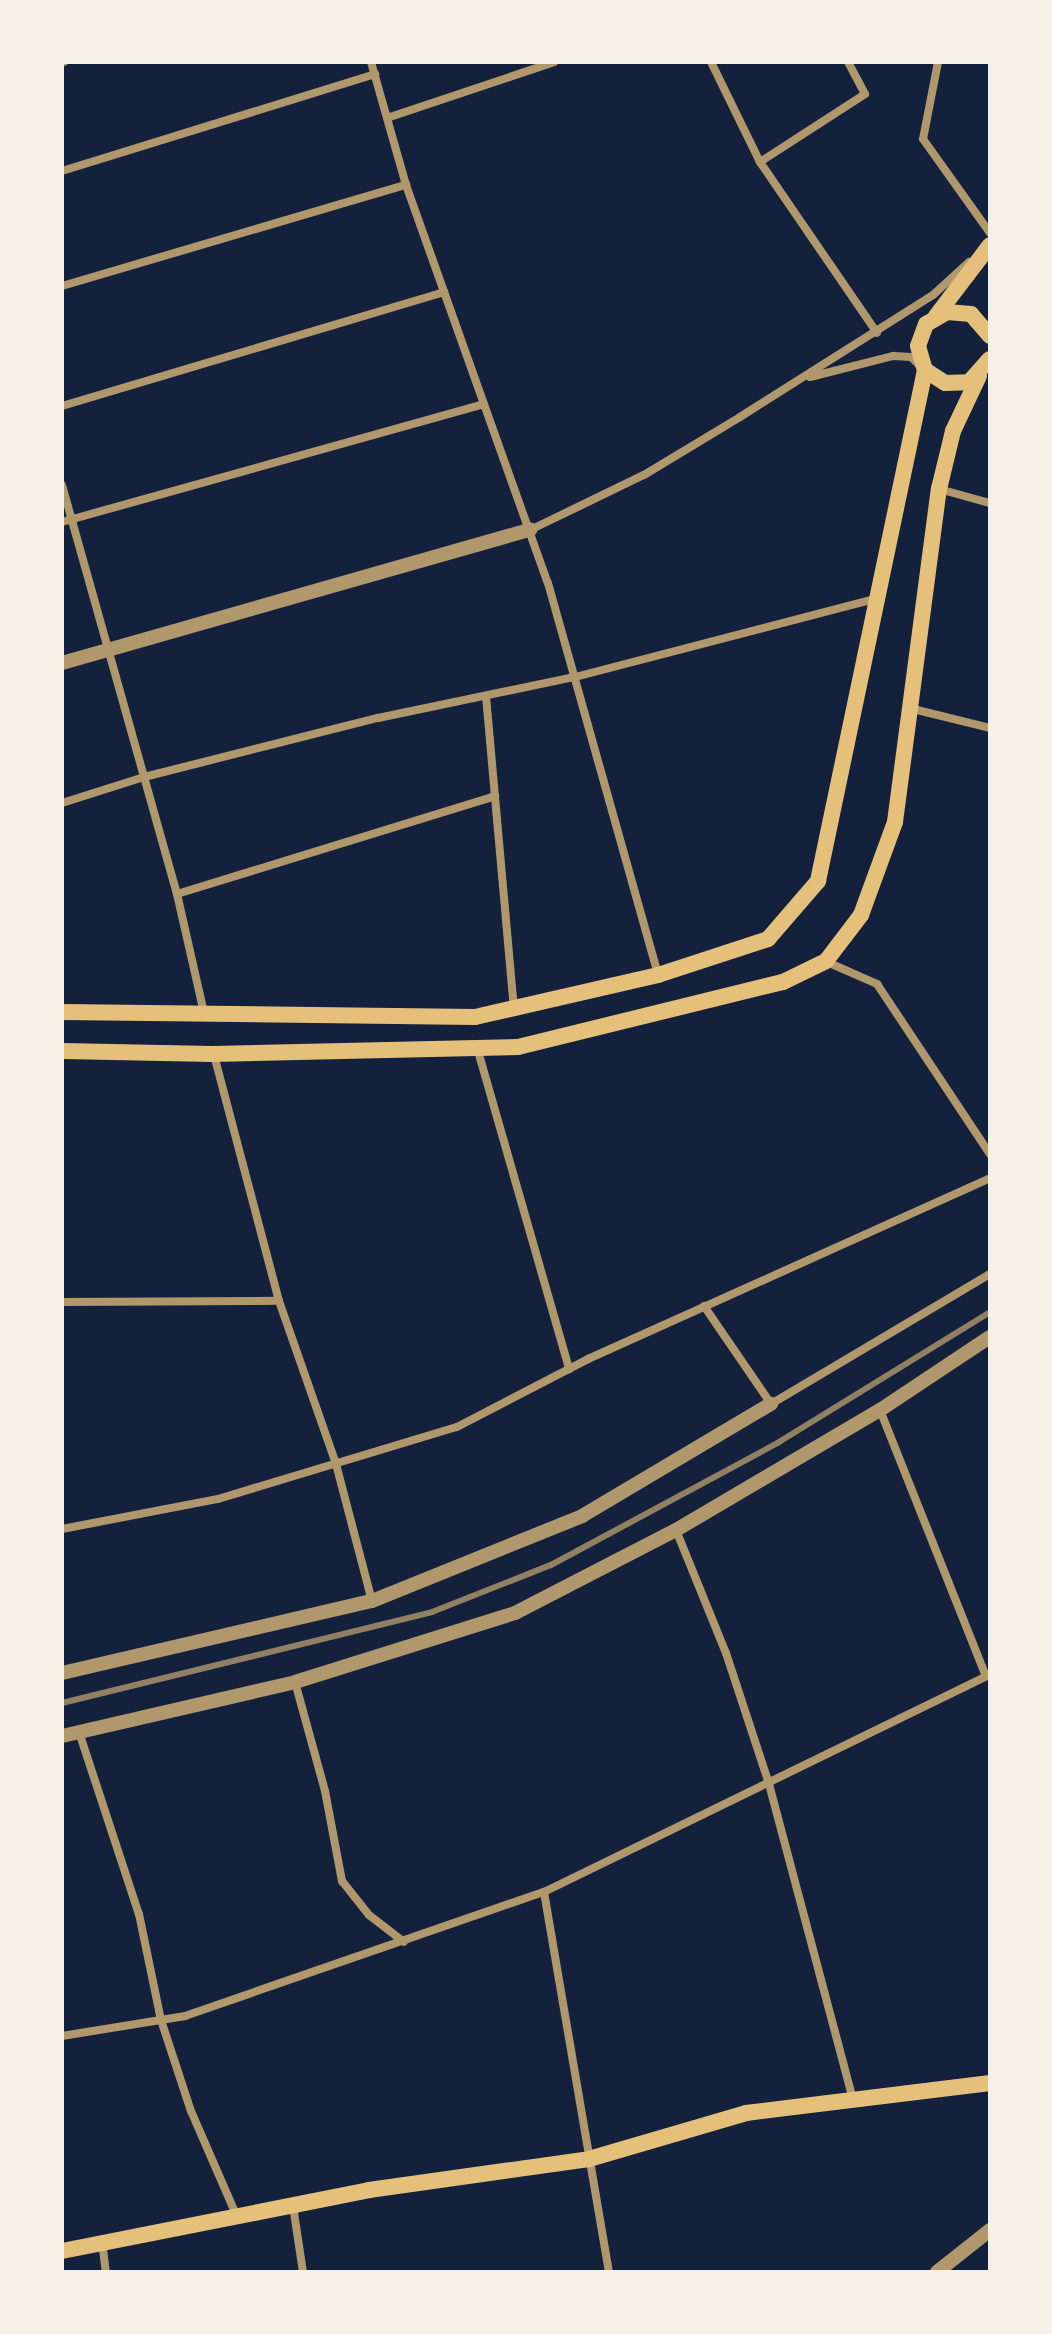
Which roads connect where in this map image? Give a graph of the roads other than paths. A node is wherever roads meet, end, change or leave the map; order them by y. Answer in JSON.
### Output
{"nodes":[{"id":1,"x":371,"y":62,"type":"edge"},
{"id":2,"x":554,"y":62,"type":"edge"},
{"id":3,"x":711,"y":62,"type":"edge"},
{"id":4,"x":848,"y":62,"type":"edge"},
{"id":5,"x":938,"y":62,"type":"edge"},
{"id":6,"x":375,"y":74,"type":"junction"},
{"id":7,"x":387,"y":118,"type":"junction"},
{"id":8,"x":760,"y":162,"type":"junction"},
{"id":9,"x":62,"y":171,"type":"edge"},
{"id":10,"x":406,"y":185,"type":"junction"},
{"id":11,"x":990,"y":233,"type":"edge"},
{"id":12,"x":990,"y":244,"type":"edge"},
{"id":13,"x":62,"y":286,"type":"edge"},
{"id":14,"x":444,"y":292,"type":"junction"},
{"id":15,"x":936,"y":316,"type":"junction"},
{"id":16,"x":877,"y":333,"type":"junction"},
{"id":17,"x":990,"y":336,"type":"edge"},
{"id":18,"x":990,"y":359,"type":"edge"},
{"id":19,"x":925,"y":370,"type":"junction"},
{"id":20,"x":979,"y":376,"type":"junction"},
{"id":21,"x":802,"y":379,"type":"junction"},
{"id":22,"x":484,"y":404,"type":"junction"},
{"id":23,"x":62,"y":406,"type":"edge"},
{"id":24,"x":62,"y":485,"type":"edge"},
{"id":25,"x":939,"y":489,"type":"junction"},
{"id":26,"x":990,"y":503,"type":"edge"},
{"id":27,"x":66,"y":521,"type":"edge"},
{"id":28,"x":530,"y":530,"type":"junction"},
{"id":29,"x":878,"y":598,"type":"junction"},
{"id":30,"x":108,"y":651,"type":"junction"},
{"id":31,"x":62,"y":663,"type":"edge"},
{"id":32,"x":575,"y":677,"type":"junction"},
{"id":33,"x":486,"y":696,"type":"junction"},
{"id":34,"x":913,"y":709,"type":"junction"},
{"id":35,"x":990,"y":728,"type":"edge"},
{"id":36,"x":144,"y":777,"type":"junction"},
{"id":37,"x":495,"y":796,"type":"junction"},
{"id":38,"x":62,"y":803,"type":"edge"},
{"id":39,"x":177,"y":894,"type":"junction"},
{"id":40,"x":826,"y":961,"type":"junction"},
{"id":41,"x":658,"y":975,"type":"junction"},
{"id":42,"x":514,"y":1011,"type":"junction"},
{"id":43,"x":62,"y":1012,"type":"edge"},
{"id":44,"x":204,"y":1014,"type":"junction"},
{"id":45,"x":62,"y":1051,"type":"edge"},
{"id":46,"x":478,"y":1051,"type":"junction"},
{"id":47,"x":213,"y":1054,"type":"junction"},
{"id":48,"x":990,"y":1154,"type":"edge"},
{"id":49,"x":990,"y":1178,"type":"edge"},
{"id":50,"x":990,"y":1274,"type":"edge"},
{"id":51,"x":279,"y":1301,"type":"junction"},
{"id":52,"x":62,"y":1302,"type":"edge"},
{"id":53,"x":704,"y":1306,"type":"junction"},
{"id":54,"x":990,"y":1337,"type":"edge"},
{"id":55,"x":569,"y":1369,"type":"junction"},
{"id":56,"x":771,"y":1404,"type":"junction"},
{"id":57,"x":880,"y":1410,"type":"junction"},
{"id":58,"x":336,"y":1464,"type":"junction"},
{"id":59,"x":62,"y":1529,"type":"edge"},
{"id":60,"x":676,"y":1530,"type":"junction"},
{"id":61,"x":372,"y":1601,"type":"junction"},
{"id":62,"x":62,"y":1673,"type":"edge"},
{"id":63,"x":988,"y":1675,"type":"edge"},
{"id":64,"x":295,"y":1682,"type":"junction"},
{"id":65,"x":79,"y":1732,"type":"junction"},
{"id":66,"x":62,"y":1736,"type":"edge"},
{"id":67,"x":769,"y":1784,"type":"junction"},
{"id":68,"x":544,"y":1892,"type":"junction"},
{"id":69,"x":404,"y":1942,"type":"junction"},
{"id":70,"x":161,"y":2020,"type":"junction"},
{"id":71,"x":62,"y":2036,"type":"edge"},
{"id":72,"x":990,"y":2083,"type":"edge"},
{"id":73,"x":853,"y":2100,"type":"junction"},
{"id":74,"x":589,"y":2159,"type":"junction"},
{"id":75,"x":293,"y":2206,"type":"junction"},
{"id":76,"x":237,"y":2218,"type":"junction"},
{"id":77,"x":990,"y":2230,"type":"edge"},
{"id":78,"x":102,"y":2241,"type":"junction"},
{"id":79,"x":62,"y":2251,"type":"edge"},
{"id":80,"x":106,"y":2272,"type":"edge"},
{"id":81,"x":303,"y":2272,"type":"edge"},
{"id":82,"x":609,"y":2272,"type":"edge"},
{"id":83,"x":937,"y":2272,"type":"edge"}],
"edges":[{"from":1,"to":6,"type":"street"},
{"from":2,"to":7,"type":"street"},
{"from":3,"to":8,"type":"street"},
{"from":4,"to":8,"type":"street"},
{"from":5,"to":11,"type":"street"},
{"from":6,"to":7,"type":"street"},
{"from":6,"to":9,"type":"street"},
{"from":7,"to":10,"type":"street"},
{"from":8,"to":16,"type":"street"},
{"from":10,"to":13,"type":"street"},
{"from":10,"to":14,"type":"street"},
{"from":12,"to":15,"type":"main road"},
{"from":12,"to":16,"type":"street"},
{"from":14,"to":22,"type":"street"},
{"from":14,"to":23,"type":"street"},
{"from":15,"to":17,"type":"main road"},
{"from":15,"to":19,"type":"main road"},
{"from":16,"to":21,"type":"street"},
{"from":18,"to":20,"type":"main road"},
{"from":19,"to":20,"type":"main road"},
{"from":19,"to":21,"type":"street"},
{"from":19,"to":29,"type":"main road"},
{"from":20,"to":25,"type":"main road"},
{"from":21,"to":28,"type":"street"},
{"from":22,"to":27,"type":"street"},
{"from":22,"to":28,"type":"street"},
{"from":24,"to":27,"type":"street"},
{"from":25,"to":26,"type":"street"},
{"from":25,"to":34,"type":"main road"},
{"from":27,"to":30,"type":"street"},
{"from":28,"to":30,"type":"street"},
{"from":28,"to":32,"type":"street"},
{"from":29,"to":32,"type":"street"},
{"from":29,"to":41,"type":"main road"},
{"from":30,"to":31,"type":"street"},
{"from":30,"to":36,"type":"street"},
{"from":32,"to":33,"type":"street"},
{"from":32,"to":41,"type":"street"},
{"from":33,"to":36,"type":"street"},
{"from":33,"to":37,"type":"street"},
{"from":34,"to":35,"type":"street"},
{"from":34,"to":40,"type":"main road"},
{"from":36,"to":38,"type":"street"},
{"from":36,"to":39,"type":"street"},
{"from":37,"to":39,"type":"street"},
{"from":37,"to":42,"type":"street"},
{"from":39,"to":44,"type":"street"},
{"from":40,"to":46,"type":"main road"},
{"from":40,"to":48,"type":"street"},
{"from":41,"to":42,"type":"main road"},
{"from":42,"to":44,"type":"main road"},
{"from":43,"to":44,"type":"main road"},
{"from":45,"to":47,"type":"main road"},
{"from":46,"to":47,"type":"main road"},
{"from":46,"to":55,"type":"street"},
{"from":47,"to":51,"type":"street"},
{"from":49,"to":53,"type":"street"},
{"from":50,"to":56,"type":"street"},
{"from":51,"to":52,"type":"street"},
{"from":51,"to":58,"type":"street"},
{"from":53,"to":55,"type":"street"},
{"from":53,"to":56,"type":"street"},
{"from":54,"to":57,"type":"street"},
{"from":55,"to":58,"type":"street"},
{"from":56,"to":61,"type":"street"},
{"from":57,"to":60,"type":"street"},
{"from":57,"to":63,"type":"street"},
{"from":58,"to":59,"type":"street"},
{"from":58,"to":61,"type":"street"},
{"from":60,"to":64,"type":"street"},
{"from":60,"to":67,"type":"street"},
{"from":61,"to":62,"type":"street"},
{"from":63,"to":67,"type":"street"},
{"from":64,"to":65,"type":"street"},
{"from":64,"to":69,"type":"street"},
{"from":65,"to":66,"type":"street"},
{"from":65,"to":70,"type":"street"},
{"from":67,"to":68,"type":"street"},
{"from":67,"to":73,"type":"street"},
{"from":68,"to":69,"type":"street"},
{"from":68,"to":74,"type":"street"},
{"from":69,"to":70,"type":"street"},
{"from":70,"to":71,"type":"street"},
{"from":70,"to":76,"type":"street"},
{"from":72,"to":73,"type":"main road"},
{"from":73,"to":74,"type":"main road"},
{"from":74,"to":75,"type":"main road"},
{"from":74,"to":82,"type":"street"},
{"from":75,"to":76,"type":"main road"},
{"from":75,"to":81,"type":"street"},
{"from":76,"to":78,"type":"main road"},
{"from":77,"to":83,"type":"street"},
{"from":78,"to":79,"type":"main road"},
{"from":78,"to":80,"type":"street"}]}
